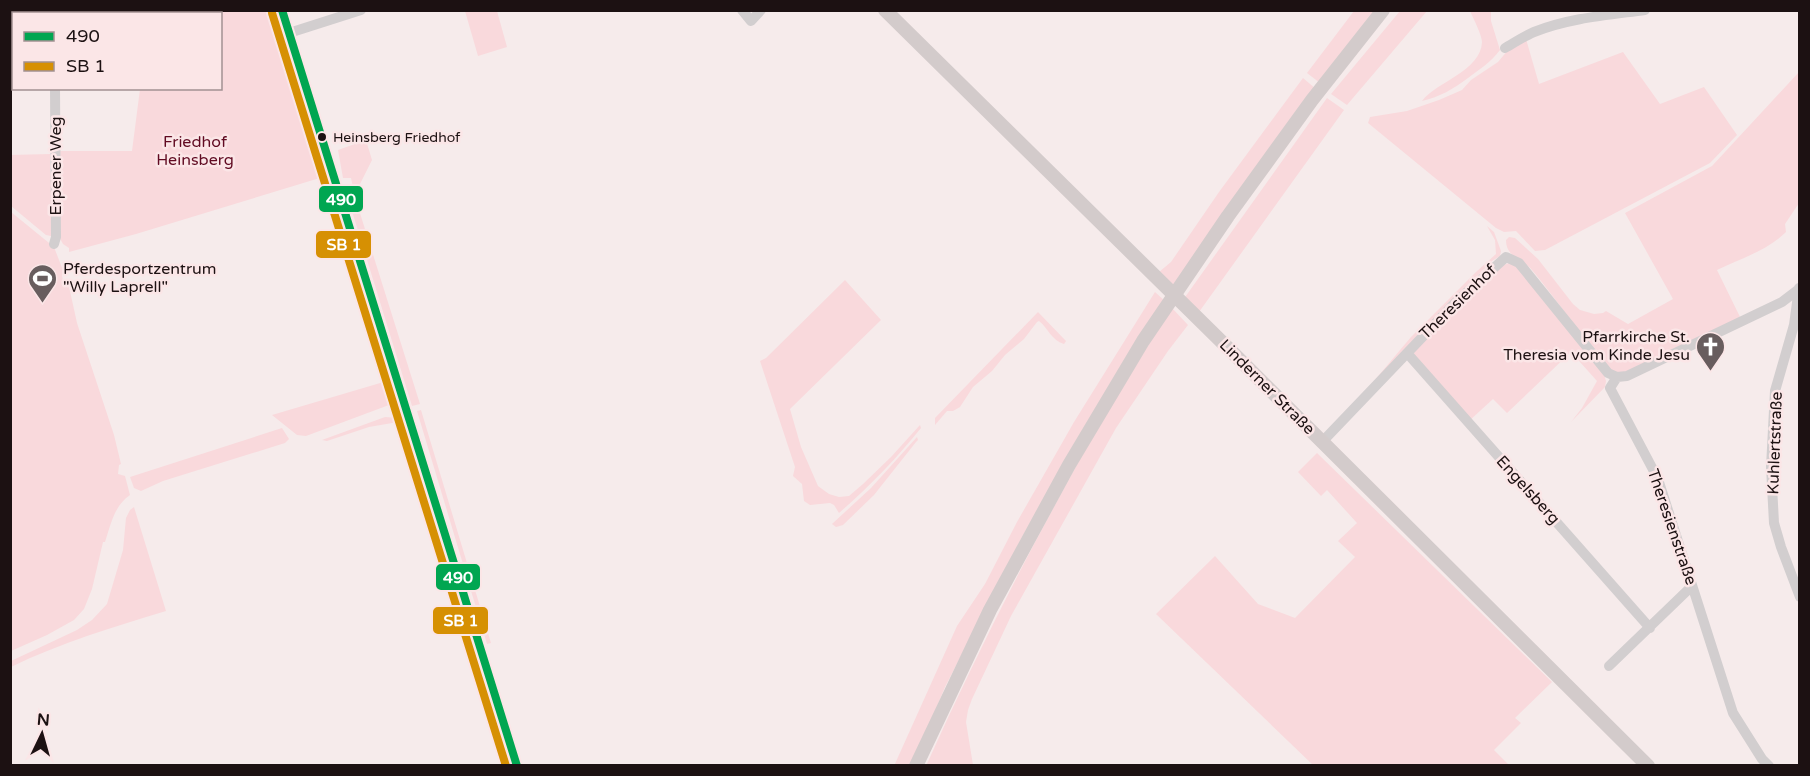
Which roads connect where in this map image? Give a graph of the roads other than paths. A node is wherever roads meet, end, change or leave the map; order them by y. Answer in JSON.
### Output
{"nodes":[{"id":1,"x":282,"y":10,"type":"edge"},
{"id":2,"x":362,"y":10,"type":"edge"},
{"id":3,"x":742,"y":10,"type":"edge"},
{"id":4,"x":761,"y":10,"type":"edge"},
{"id":5,"x":885,"y":10,"type":"edge"},
{"id":6,"x":1383,"y":10,"type":"edge"},
{"id":7,"x":1645,"y":10,"type":"edge"},
{"id":8,"x":289,"y":33,"type":"junction"},
{"id":9,"x":1505,"y":48,"type":"dead end"},
{"id":10,"x":55,"y":90,"type":"edge"},
{"id":11,"x":54,"y":244,"type":"dead end"},
{"id":12,"x":1799,"y":288,"type":"edge"},
{"id":13,"x":1407,"y":353,"type":"junction"},
{"id":14,"x":1617,"y":377,"type":"junction"},
{"id":15,"x":1322,"y":442,"type":"junction"},
{"id":16,"x":1692,"y":586,"type":"junction"},
{"id":17,"x":1800,"y":597,"type":"edge"},
{"id":18,"x":1650,"y":628,"type":"junction"},
{"id":19,"x":1609,"y":666,"type":"dead end"},
{"id":20,"x":517,"y":765,"type":"edge"},
{"id":21,"x":916,"y":765,"type":"edge"},
{"id":22,"x":1648,"y":765,"type":"edge"},
{"id":23,"x":1769,"y":765,"type":"edge"}],
"edges":[{"from":1,"to":8,"type":"street"},
{"from":2,"to":8,"type":"street"},
{"from":3,"to":4,"type":"street"},
{"from":5,"to":15,"type":"main road","name":"Linderner Straße"},
{"from":6,"to":21,"type":"main road"},
{"from":7,"to":9,"type":"street"},
{"from":8,"to":20,"type":"street"},
{"from":10,"to":11,"type":"street","name":"Erpener Weg"},
{"from":12,"to":14,"type":"street"},
{"from":12,"to":17,"type":"street","name":"Kuhlertstraße"},
{"from":13,"to":14,"type":"street","name":"Theresienhof"},
{"from":13,"to":15,"type":"street","name":"Theresienhof"},
{"from":13,"to":18,"type":"street","name":"Engelsberg"},
{"from":14,"to":16,"type":"street","name":"Theresienstraße"},
{"from":15,"to":22,"type":"main road","name":"Linderner Straße"},
{"from":16,"to":18,"type":"street"},
{"from":16,"to":23,"type":"street","name":"Theresienstraße"},
{"from":18,"to":19,"type":"street"}]}
